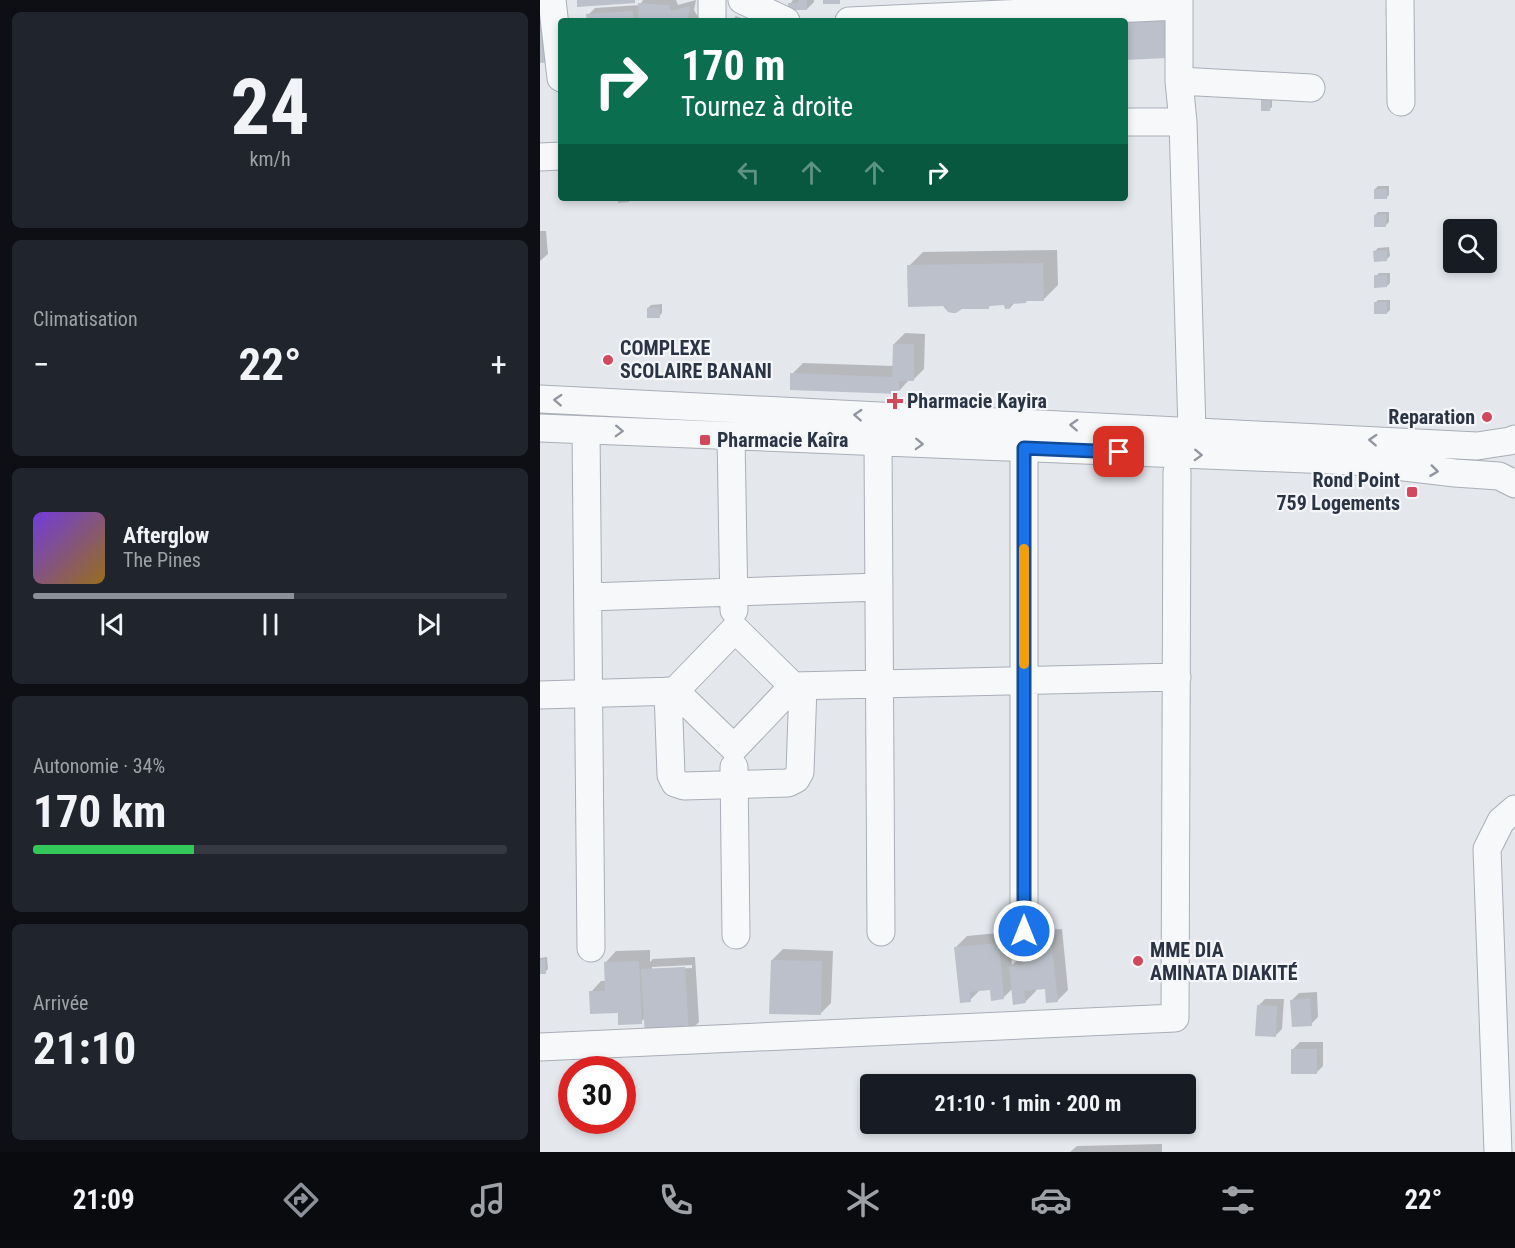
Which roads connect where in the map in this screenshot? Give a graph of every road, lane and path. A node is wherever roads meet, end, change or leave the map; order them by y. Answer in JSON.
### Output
{"nodes":[{"id":1,"x":712,"y":0,"type":"edge"},
{"id":2,"x":742,"y":0,"type":"edge"},
{"id":3,"x":1400,"y":0,"type":"edge"},
{"id":4,"x":548,"y":1,"type":"edge"},
{"id":5,"x":1179,"y":3,"type":"edge"},
{"id":6,"x":1000,"y":12,"type":"edge"},
{"id":7,"x":712,"y":18,"type":"edge"},
{"id":8,"x":780,"y":18,"type":"edge"},
{"id":9,"x":899,"y":18,"type":"edge"},
{"id":10,"x":558,"y":60,"type":"edge"},
{"id":11,"x":1179,"y":81,"type":"junction"},
{"id":12,"x":1311,"y":88,"type":"dead end"},
{"id":13,"x":1401,"y":102,"type":"dead end"},
{"id":14,"x":1128,"y":122,"type":"edge"},
{"id":15,"x":1183,"y":122,"type":"junction"},
{"id":16,"x":558,"y":156,"type":"edge"},
{"id":17,"x":540,"y":157,"type":"edge"},
{"id":18,"x":540,"y":399,"type":"edge"},
{"id":19,"x":540,"y":428,"type":"edge"},
{"id":20,"x":586,"y":430,"type":"junction"},
{"id":21,"x":1192,"y":431,"type":"junction"},
{"id":22,"x":732,"y":436,"type":"junction"},
{"id":23,"x":1515,"y":439,"type":"edge"},
{"id":24,"x":878,"y":442,"type":"junction"},
{"id":25,"x":1024,"y":448,"type":"junction"},
{"id":26,"x":1178,"y":472,"type":"dead end"},
{"id":27,"x":1515,"y":484,"type":"edge"},
{"id":28,"x":879,"y":588,"type":"junction"},
{"id":29,"x":734,"y":593,"type":"junction"},
{"id":30,"x":588,"y":597,"type":"junction"},
{"id":31,"x":735,"y":629,"type":"junction"},
{"id":32,"x":1177,"y":677,"type":"junction"},
{"id":33,"x":1024,"y":680,"type":"junction"},
{"id":34,"x":880,"y":684,"type":"junction"},
{"id":35,"x":798,"y":686,"type":"junction"},
{"id":36,"x":672,"y":691,"type":"junction"},
{"id":37,"x":588,"y":694,"type":"junction"},
{"id":38,"x":540,"y":695,"type":"edge"},
{"id":39,"x":734,"y":748,"type":"junction"},
{"id":40,"x":734,"y":784,"type":"junction"},
{"id":41,"x":1515,"y":809,"type":"edge"},
{"id":42,"x":1024,"y":931,"type":"dead end"},
{"id":43,"x":881,"y":932,"type":"dead end"},
{"id":44,"x":736,"y":935,"type":"dead end"},
{"id":45,"x":591,"y":948,"type":"dead end"},
{"id":46,"x":540,"y":1047,"type":"edge"},
{"id":47,"x":1497,"y":1152,"type":"edge"}],
"edges":[{"from":1,"to":7,"type":"street"},
{"from":2,"to":8,"type":"street"},
{"from":3,"to":13,"type":"street"},
{"from":4,"to":10,"type":"street"},
{"from":5,"to":6,"type":"street"},
{"from":5,"to":11,"type":"street"},
{"from":6,"to":9,"type":"street"},
{"from":11,"to":12,"type":"street"},
{"from":11,"to":15,"type":"street"},
{"from":14,"to":15,"type":"street"},
{"from":15,"to":21,"type":"street"},
{"from":16,"to":17,"type":"street"},
{"from":21,"to":18,"type":"street","one_way":true},
{"from":19,"to":20,"type":"street"},
{"from":20,"to":22,"type":"street","one_way":true},
{"from":20,"to":30,"type":"street"},
{"from":23,"to":21,"type":"street","one_way":true},
{"from":22,"to":24,"type":"street"},
{"from":22,"to":29,"type":"street"},
{"from":24,"to":25,"type":"street","one_way":true},
{"from":24,"to":28,"type":"street"},
{"from":25,"to":27,"type":"street","one_way":true},
{"from":25,"to":33,"type":"street"},
{"from":26,"to":32,"type":"street"},
{"from":28,"to":29,"type":"street"},
{"from":28,"to":34,"type":"street"},
{"from":29,"to":30,"type":"street"},
{"from":29,"to":31,"type":"street"},
{"from":30,"to":37,"type":"street"},
{"from":31,"to":35,"type":"street"},
{"from":31,"to":36,"type":"street"},
{"from":32,"to":33,"type":"street"},
{"from":32,"to":46,"type":"street"},
{"from":33,"to":34,"type":"street"},
{"from":33,"to":42,"type":"street"},
{"from":34,"to":35,"type":"street"},
{"from":34,"to":43,"type":"street"},
{"from":35,"to":39,"type":"street"},
{"from":35,"to":40,"type":"street"},
{"from":36,"to":37,"type":"street"},
{"from":36,"to":39,"type":"street"},
{"from":36,"to":40,"type":"street"},
{"from":37,"to":38,"type":"street"},
{"from":37,"to":45,"type":"street"},
{"from":39,"to":40,"type":"street"},
{"from":40,"to":44,"type":"street"},
{"from":41,"to":47,"type":"street"}]}
